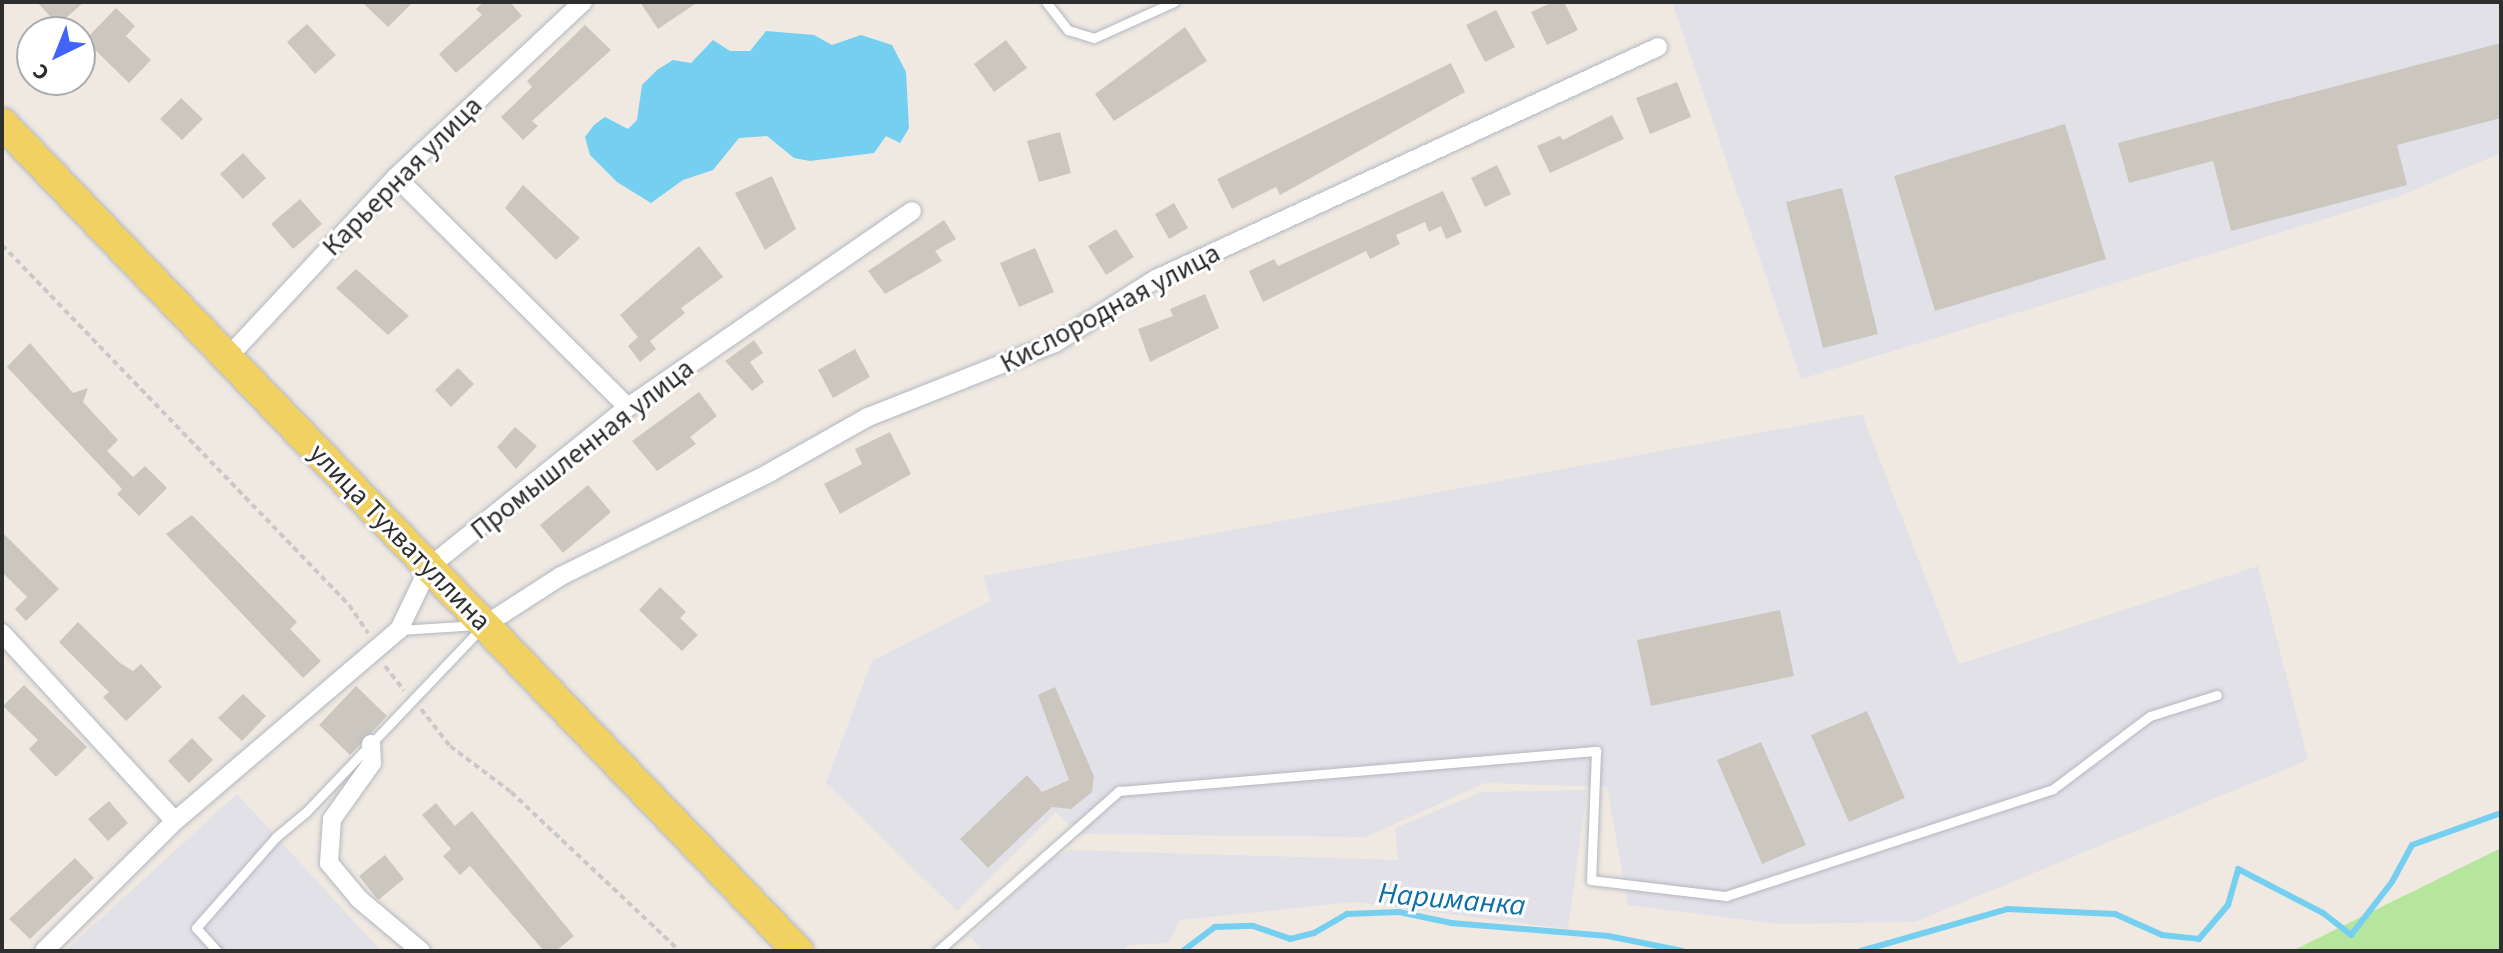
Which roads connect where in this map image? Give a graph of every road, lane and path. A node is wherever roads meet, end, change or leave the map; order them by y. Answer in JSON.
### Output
{"nodes":[{"id":1,"x":583,"y":2,"type":"edge"},
{"id":2,"x":1046,"y":2,"type":"edge"},
{"id":3,"x":1174,"y":2,"type":"edge"},
{"id":4,"x":1658,"y":47,"type":"dead end"},
{"id":5,"x":2,"y":123,"type":"edge"},
{"id":6,"x":396,"y":177,"type":"junction"},
{"id":7,"x":912,"y":211,"type":"dead end"},
{"id":8,"x":2,"y":245,"type":"edge"},
{"id":9,"x":228,"y":357,"type":"junction"},
{"id":10,"x":628,"y":407,"type":"junction"},
{"id":11,"x":429,"y":567,"type":"junction"},
{"id":12,"x":485,"y":625,"type":"junction"},
{"id":13,"x":399,"y":630,"type":"junction"},
{"id":14,"x":2,"y":633,"type":"edge"},
{"id":15,"x":376,"y":650,"type":"junction"},
{"id":16,"x":2217,"y":695,"type":"dead end"},
{"id":17,"x":413,"y":700,"type":"junction"},
{"id":18,"x":371,"y":744,"type":"junction"},
{"id":19,"x":175,"y":821,"type":"junction"},
{"id":20,"x":44,"y":951,"type":"edge"},
{"id":21,"x":217,"y":951,"type":"edge"},
{"id":22,"x":421,"y":951,"type":"edge"},
{"id":23,"x":680,"y":951,"type":"edge"},
{"id":24,"x":798,"y":951,"type":"edge"},
{"id":25,"x":938,"y":951,"type":"edge"}],
"edges":[{"from":1,"to":6,"type":"street","name":"Карьерная улица"},
{"from":2,"to":3,"type":"lane"},
{"from":4,"to":12,"type":"street","name":"Кислородная улица"},
{"from":5,"to":9,"type":"main road","name":"улица Тухватуллина"},
{"from":6,"to":9,"type":"street","name":"Карьерная улица"},
{"from":6,"to":10,"type":"street"},
{"from":7,"to":10,"type":"street","name":"Промышленная улица"},
{"from":8,"to":15,"type":"path"},
{"from":9,"to":11,"type":"main road","name":"улица Тухватуллина"},
{"from":10,"to":11,"type":"street","name":"Промышленная улица"},
{"from":11,"to":12,"type":"main road","name":"улица Тухватуллина"},
{"from":11,"to":13,"type":"street","name":"Промышленная улица"},
{"from":12,"to":13,"type":"lane"},
{"from":12,"to":17,"type":"lane"},
{"from":12,"to":24,"type":"main road","name":"улица Тухватуллина"},
{"from":13,"to":15,"type":"street","name":"Промышленная улица"},
{"from":14,"to":19,"type":"street"},
{"from":15,"to":17,"type":"path"},
{"from":15,"to":19,"type":"street","name":"Промышленная улица"},
{"from":16,"to":25,"type":"lane"},
{"from":17,"to":18,"type":"lane"},
{"from":17,"to":23,"type":"path"},
{"from":18,"to":21,"type":"lane"},
{"from":18,"to":22,"type":"street"},
{"from":19,"to":20,"type":"street","name":"Промышленная улица"}]}
